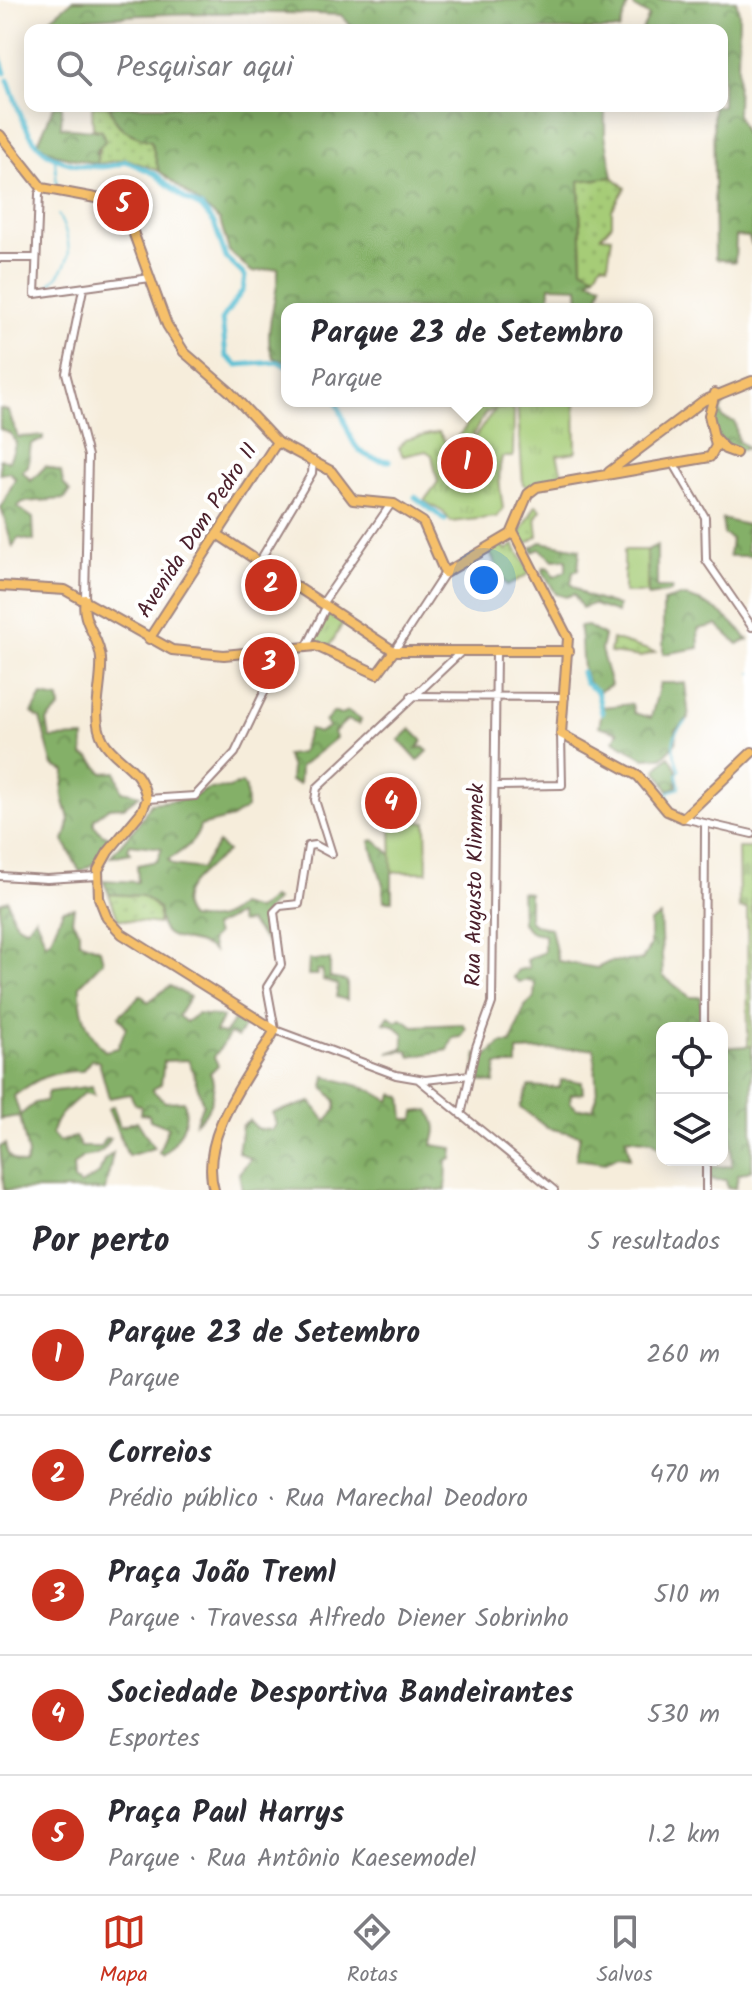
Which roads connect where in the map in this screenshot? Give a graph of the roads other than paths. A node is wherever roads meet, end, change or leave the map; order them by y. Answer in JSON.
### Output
{"nodes":[{"id":1,"x":0,"y":135,"type":"edge"},
{"id":2,"x":42,"y":188,"type":"junction"},
{"id":3,"x":0,"y":258,"type":"edge"},
{"id":4,"x":36,"y":258,"type":"junction"},
{"id":5,"x":150,"y":278,"type":"junction"},
{"id":6,"x":83,"y":289,"type":"junction"},
{"id":7,"x":752,"y":381,"type":"edge"},
{"id":8,"x":715,"y":393,"type":"junction"},
{"id":9,"x":690,"y":410,"type":"junction"},
{"id":10,"x":709,"y":415,"type":"junction"},
{"id":11,"x":715,"y":438,"type":"junction"},
{"id":12,"x":277,"y":442,"type":"junction"},
{"id":13,"x":736,"y":453,"type":"dead end"},
{"id":14,"x":313,"y":460,"type":"junction"},
{"id":15,"x":674,"y":464,"type":"junction"},
{"id":16,"x":618,"y":469,"type":"junction"},
{"id":17,"x":391,"y":504,"type":"junction"},
{"id":18,"x":513,"y":531,"type":"junction"},
{"id":19,"x":217,"y":534,"type":"junction"},
{"id":20,"x":503,"y":539,"type":"junction"},
{"id":21,"x":518,"y":546,"type":"junction"},
{"id":22,"x":259,"y":562,"type":"junction"},
{"id":23,"x":445,"y":573,"type":"junction"},
{"id":24,"x":0,"y":586,"type":"edge"},
{"id":25,"x":85,"y":599,"type":"junction"},
{"id":26,"x":324,"y":606,"type":"junction"},
{"id":27,"x":752,"y":627,"type":"edge"},
{"id":28,"x":149,"y":639,"type":"junction"},
{"id":29,"x":307,"y":646,"type":"junction"},
{"id":30,"x":285,"y":649,"type":"junction"},
{"id":31,"x":394,"y":651,"type":"junction"},
{"id":32,"x":445,"y":651,"type":"junction"},
{"id":33,"x":462,"y":651,"type":"junction"},
{"id":34,"x":496,"y":651,"type":"junction"},
{"id":35,"x":569,"y":651,"type":"junction"},
{"id":36,"x":251,"y":652,"type":"junction"},
{"id":37,"x":445,"y":664,"type":"junction"},
{"id":38,"x":272,"y":676,"type":"junction"},
{"id":39,"x":411,"y":696,"type":"junction"},
{"id":40,"x":496,"y":697,"type":"junction"},
{"id":41,"x":565,"y":697,"type":"junction"},
{"id":42,"x":561,"y":734,"type":"junction"},
{"id":43,"x":752,"y":752,"type":"edge"},
{"id":44,"x":495,"y":786,"type":"junction"},
{"id":45,"x":147,"y":799,"type":"junction"},
{"id":46,"x":683,"y":818,"type":"junction"},
{"id":47,"x":705,"y":824,"type":"junction"},
{"id":48,"x":750,"y":833,"type":"edge"},
{"id":49,"x":0,"y":876,"type":"edge"},
{"id":50,"x":97,"y":876,"type":"junction"},
{"id":51,"x":704,"y":1022,"type":"edge"},
{"id":52,"x":275,"y":1030,"type":"junction"},
{"id":53,"x":470,"y":1075,"type":"junction"},
{"id":54,"x":428,"y":1083,"type":"junction"},
{"id":55,"x":461,"y":1115,"type":"junction"},
{"id":56,"x":706,"y":1166,"type":"edge"},
{"id":57,"x":214,"y":1190,"type":"edge"},
{"id":58,"x":554,"y":1190,"type":"edge"},
{"id":59,"x":706,"y":1190,"type":"edge"}],
"edges":[{"from":1,"to":2,"type":"main road"},
{"from":2,"to":4,"type":"street"},
{"from":2,"to":5,"type":"main road"},
{"from":3,"to":4,"type":"street"},
{"from":4,"to":6,"type":"street"},
{"from":5,"to":6,"type":"street"},
{"from":5,"to":12,"type":"main road"},
{"from":6,"to":25,"type":"street"},
{"from":7,"to":8,"type":"main road"},
{"from":8,"to":9,"type":"main road"},
{"from":8,"to":10,"type":"main road"},
{"from":9,"to":10,"type":"main road"},
{"from":9,"to":16,"type":"main road"},
{"from":10,"to":11,"type":"main road"},
{"from":11,"to":13,"type":"main road"},
{"from":11,"to":15,"type":"main road"},
{"from":12,"to":14,"type":"main road"},
{"from":12,"to":19,"type":"main road","name":"Avenida Dom Pedro II"},
{"from":14,"to":17,"type":"main road"},
{"from":14,"to":22,"type":"street"},
{"from":15,"to":16,"type":"main road"},
{"from":15,"to":27,"type":"street"},
{"from":16,"to":18,"type":"main road"},
{"from":17,"to":23,"type":"main road"},
{"from":17,"to":26,"type":"street"},
{"from":18,"to":20,"type":"main road"},
{"from":18,"to":21,"type":"main road"},
{"from":19,"to":22,"type":"main road"},
{"from":19,"to":28,"type":"main road","name":"Avenida Dom Pedro II"},
{"from":20,"to":21,"type":"main road"},
{"from":20,"to":23,"type":"main road"},
{"from":21,"to":35,"type":"main road"},
{"from":22,"to":26,"type":"main road"},
{"from":23,"to":31,"type":"street"},
{"from":24,"to":25,"type":"main road"},
{"from":25,"to":28,"type":"main road"},
{"from":25,"to":45,"type":"main road"},
{"from":26,"to":29,"type":"street"},
{"from":26,"to":31,"type":"main road"},
{"from":28,"to":36,"type":"main road"},
{"from":29,"to":30,"type":"main road"},
{"from":29,"to":31,"type":"main road"},
{"from":30,"to":36,"type":"main road"},
{"from":30,"to":38,"type":"street"},
{"from":31,"to":32,"type":"main road"},
{"from":32,"to":33,"type":"main road"},
{"from":32,"to":37,"type":"street"},
{"from":33,"to":34,"type":"main road"},
{"from":33,"to":37,"type":"street"},
{"from":34,"to":35,"type":"main road"},
{"from":34,"to":40,"type":"street","name":"Rua Augusto Klimmek"},
{"from":35,"to":41,"type":"main road"},
{"from":36,"to":38,"type":"street"},
{"from":37,"to":39,"type":"street"},
{"from":38,"to":45,"type":"street"},
{"from":39,"to":40,"type":"street"},
{"from":39,"to":52,"type":"street"},
{"from":40,"to":41,"type":"street"},
{"from":40,"to":44,"type":"street","name":"Rua Augusto Klimmek"},
{"from":41,"to":42,"type":"main road"},
{"from":42,"to":44,"type":"street"},
{"from":42,"to":46,"type":"main road"},
{"from":43,"to":46,"type":"main road"},
{"from":44,"to":53,"type":"street","name":"Rua Augusto Klimmek"},
{"from":45,"to":50,"type":"main road"},
{"from":46,"to":47,"type":"street"},
{"from":47,"to":48,"type":"street"},
{"from":47,"to":51,"type":"street"},
{"from":49,"to":50,"type":"street"},
{"from":50,"to":52,"type":"main road"},
{"from":52,"to":54,"type":"street"},
{"from":52,"to":57,"type":"main road"},
{"from":53,"to":54,"type":"street"},
{"from":53,"to":55,"type":"street","name":"Rua Augusto Klimmek"},
{"from":54,"to":55,"type":"street"},
{"from":55,"to":58,"type":"street"},
{"from":56,"to":59,"type":"street"}]}
